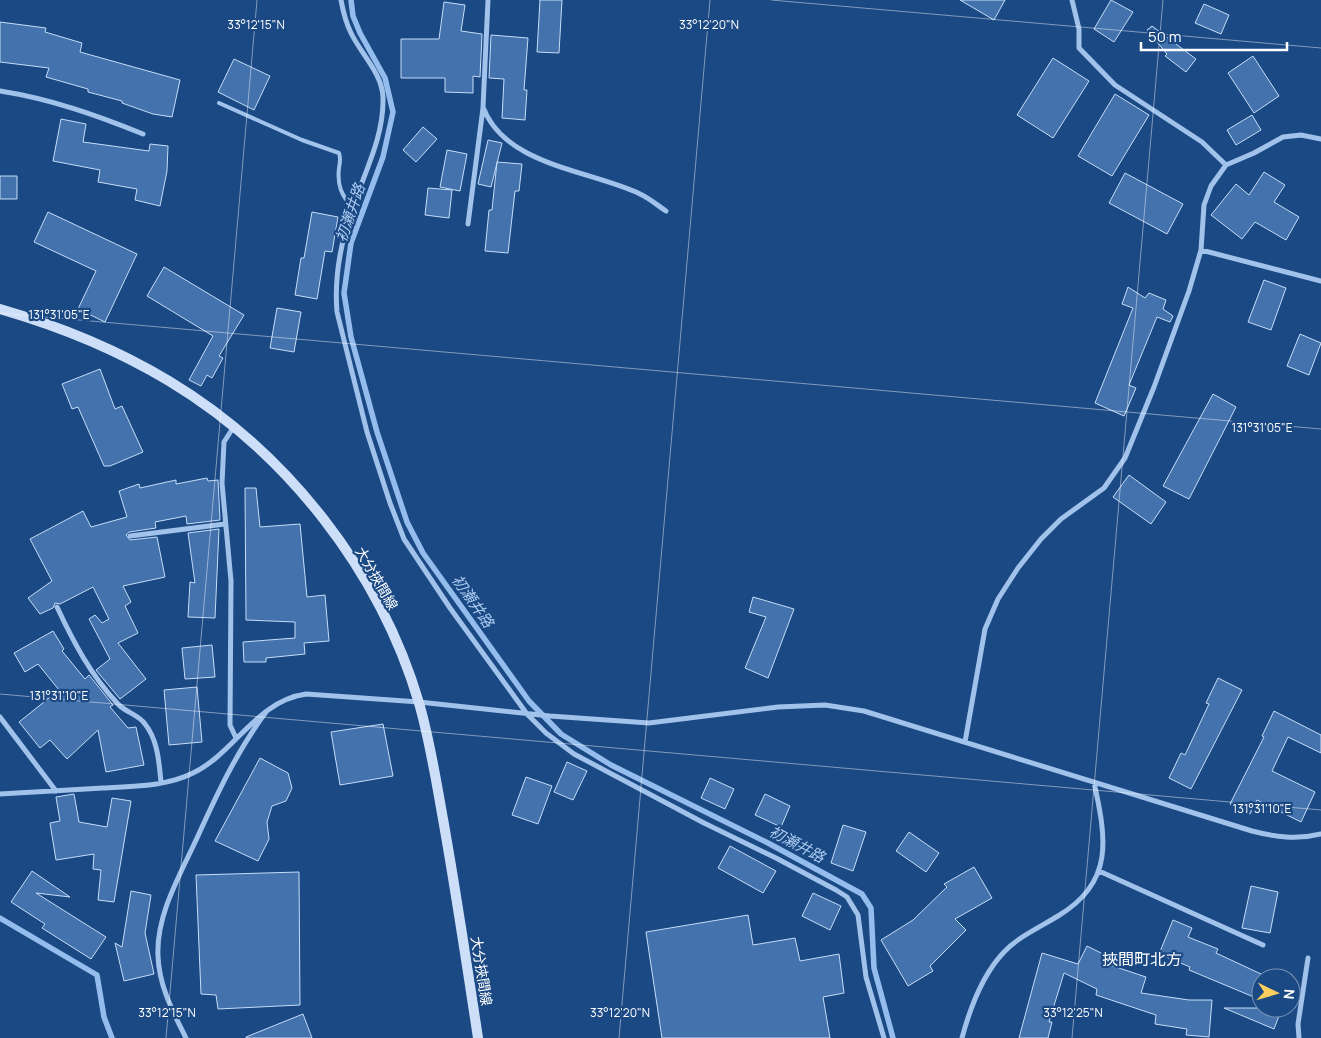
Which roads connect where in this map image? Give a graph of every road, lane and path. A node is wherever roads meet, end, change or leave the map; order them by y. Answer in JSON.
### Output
{"nodes":[{"id":1,"x":341,"y":0,"type":"edge"},
{"id":2,"x":488,"y":0,"type":"edge"},
{"id":3,"x":1072,"y":0,"type":"edge"},
{"id":4,"x":0,"y":91,"type":"edge"},
{"id":5,"x":219,"y":103,"type":"dead end"},
{"id":6,"x":483,"y":107,"type":"junction"},
{"id":7,"x":143,"y":134,"type":"dead end"},
{"id":8,"x":1321,"y":139,"type":"edge"},
{"id":9,"x":1226,"y":165,"type":"junction"},
{"id":10,"x":353,"y":208,"type":"junction"},
{"id":11,"x":666,"y":211,"type":"dead end"},
{"id":12,"x":468,"y":224,"type":"dead end"},
{"id":13,"x":1201,"y":250,"type":"junction"},
{"id":14,"x":1321,"y":281,"type":"edge"},
{"id":15,"x":0,"y":309,"type":"edge"},
{"id":16,"x":233,"y":428,"type":"junction"},
{"id":17,"x":225,"y":524,"type":"junction"},
{"id":18,"x":130,"y":536,"type":"dead end"},
{"id":19,"x":57,"y":607,"type":"dead end"},
{"id":20,"x":419,"y":702,"type":"junction"},
{"id":21,"x":270,"y":708,"type":"junction"},
{"id":22,"x":527,"y":714,"type":"junction"},
{"id":23,"x":0,"y":717,"type":"edge"},
{"id":24,"x":236,"y":738,"type":"junction"},
{"id":25,"x":964,"y":742,"type":"junction"},
{"id":26,"x":161,"y":782,"type":"junction"},
{"id":27,"x":1094,"y":782,"type":"junction"},
{"id":28,"x":56,"y":790,"type":"junction"},
{"id":29,"x":0,"y":794,"type":"edge"},
{"id":30,"x":1321,"y":834,"type":"edge"},
{"id":31,"x":1099,"y":871,"type":"junction"},
{"id":32,"x":1263,"y":945,"type":"dead end"},
{"id":33,"x":1308,"y":958,"type":"dead end"},
{"id":34,"x":186,"y":1038,"type":"edge"},
{"id":35,"x":478,"y":1038,"type":"edge"},
{"id":36,"x":884,"y":1038,"type":"edge"},
{"id":37,"x":962,"y":1038,"type":"edge"},
{"id":38,"x":1299,"y":1038,"type":"edge"}],
"edges":[{"from":1,"to":10,"type":"street"},
{"from":2,"to":6,"type":"street"},
{"from":3,"to":9,"type":"street"},
{"from":4,"to":7,"type":"street"},
{"from":5,"to":10,"type":"lane"},
{"from":6,"to":11,"type":"street"},
{"from":6,"to":12,"type":"street"},
{"from":8,"to":9,"type":"street"},
{"from":9,"to":13,"type":"street"},
{"from":10,"to":22,"type":"street"},
{"from":13,"to":14,"type":"street"},
{"from":13,"to":25,"type":"street"},
{"from":15,"to":16,"type":"main road","name":"大分挾間線"},
{"from":16,"to":17,"type":"street"},
{"from":16,"to":20,"type":"main road","name":"大分挾間線"},
{"from":17,"to":18,"type":"street"},
{"from":17,"to":24,"type":"street"},
{"from":19,"to":26,"type":"street"},
{"from":20,"to":21,"type":"street"},
{"from":20,"to":22,"type":"street"},
{"from":20,"to":35,"type":"main road","name":"大分挾間線"},
{"from":21,"to":24,"type":"street"},
{"from":21,"to":34,"type":"street"},
{"from":22,"to":25,"type":"street"},
{"from":22,"to":36,"type":"street"},
{"from":23,"to":28,"type":"street"},
{"from":24,"to":26,"type":"street"},
{"from":25,"to":27,"type":"street"},
{"from":26,"to":28,"type":"street"},
{"from":27,"to":30,"type":"street"},
{"from":27,"to":31,"type":"street"},
{"from":28,"to":29,"type":"street"},
{"from":31,"to":32,"type":"street"},
{"from":31,"to":37,"type":"street"},
{"from":33,"to":38,"type":"street"}]}
